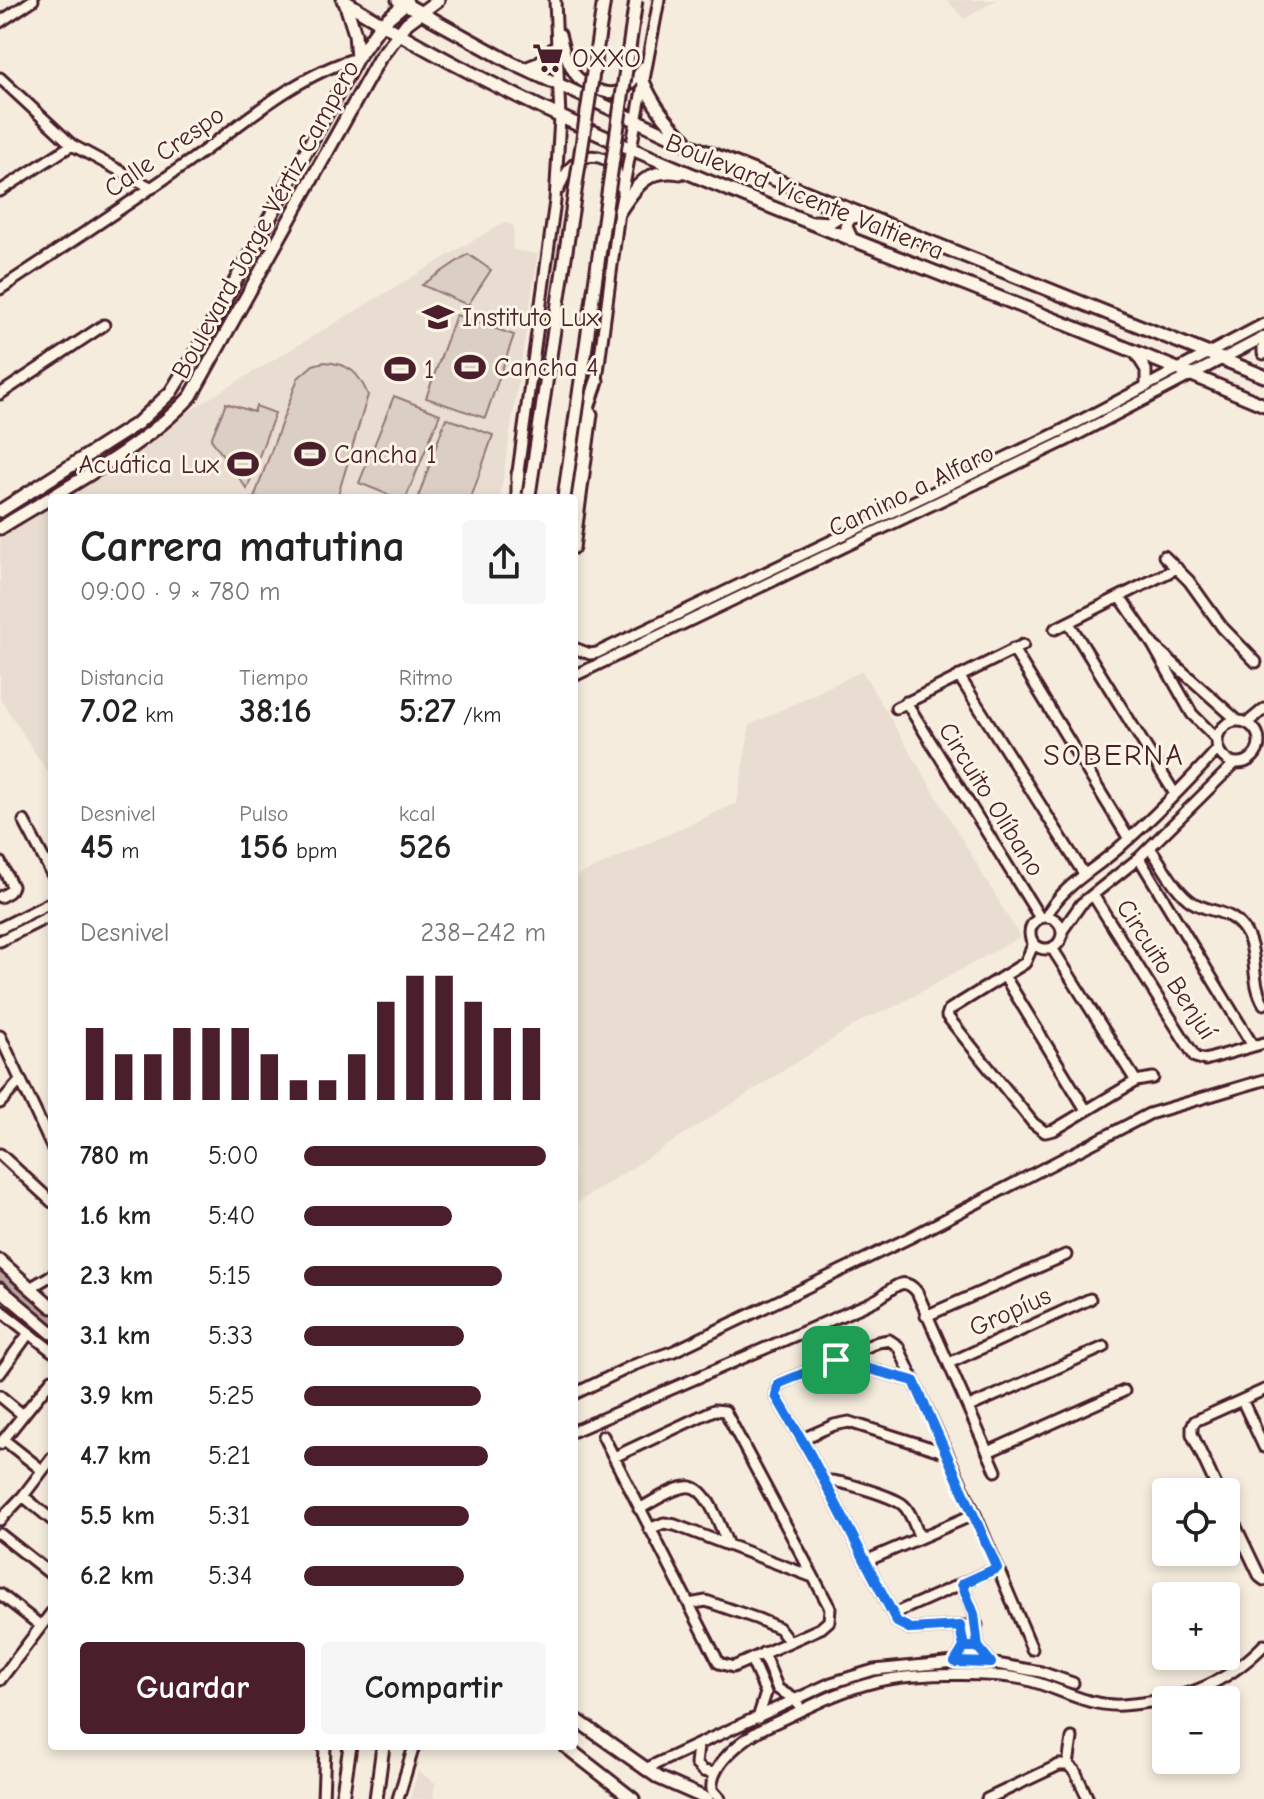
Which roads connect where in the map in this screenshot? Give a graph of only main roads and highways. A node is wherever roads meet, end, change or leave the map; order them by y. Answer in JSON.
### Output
{"nodes":[{"id":1,"x":440,"y":0,"type":"edge"},
{"id":2,"x":604,"y":0,"type":"edge"},
{"id":3,"x":636,"y":0,"type":"edge"},
{"id":4,"x":344,"y":1,"type":"edge"},
{"id":5,"x":404,"y":1,"type":"edge"},
{"id":6,"x":422,"y":12,"type":"junction"},
{"id":7,"x":381,"y":24,"type":"junction"},
{"id":8,"x":450,"y":29,"type":"junction"},
{"id":9,"x":398,"y":34,"type":"junction"},
{"id":10,"x":556,"y":47,"type":"road end"},
{"id":11,"x":357,"y":58,"type":"junction"},
{"id":12,"x":525,"y":69,"type":"junction"},
{"id":13,"x":643,"y":81,"type":"road end"},
{"id":14,"x":334,"y":100,"type":"junction"},
{"id":15,"x":355,"y":104,"type":"junction"},
{"id":16,"x":694,"y":147,"type":"junction"},
{"id":17,"x":692,"y":175,"type":"junction"},
{"id":18,"x":795,"y":190,"type":"junction"},
{"id":19,"x":619,"y":212,"type":"road end"},
{"id":20,"x":864,"y":216,"type":"junction"},
{"id":21,"x":802,"y":221,"type":"junction"},
{"id":22,"x":852,"y":240,"type":"junction"},
{"id":23,"x":1155,"y":332,"type":"junction"},
{"id":24,"x":1264,"y":347,"type":"edge"},
{"id":25,"x":1264,"y":353,"type":"edge"},
{"id":26,"x":1147,"y":356,"type":"junction"},
{"id":27,"x":1241,"y":366,"type":"junction"},
{"id":28,"x":1264,"y":376,"type":"edge"},
{"id":29,"x":597,"y":381,"type":"road end"},
{"id":30,"x":1226,"y":388,"type":"junction"},
{"id":31,"x":1264,"y":405,"type":"edge"},
{"id":32,"x":518,"y":474,"type":"road end"},
{"id":33,"x":55,"y":494,"type":"edge"},
{"id":34,"x":521,"y":494,"type":"edge"},
{"id":35,"x":522,"y":494,"type":"edge"},
{"id":36,"x":565,"y":494,"type":"edge"},
{"id":37,"x":573,"y":494,"type":"edge"},
{"id":38,"x":48,"y":498,"type":"edge"},
{"id":39,"x":0,"y":511,"type":"edge"},
{"id":40,"x":0,"y":528,"type":"edge"},
{"id":41,"x":0,"y":1261,"type":"edge"},
{"id":42,"x":0,"y":1289,"type":"edge"},
{"id":43,"x":48,"y":1304,"type":"edge"},
{"id":44,"x":48,"y":1330,"type":"edge"},
{"id":45,"x":578,"y":1721,"type":"edge"},
{"id":46,"x":349,"y":1750,"type":"edge"},
{"id":47,"x":382,"y":1750,"type":"edge"},
{"id":48,"x":570,"y":1750,"type":"edge"},
{"id":49,"x":343,"y":1796,"type":"edge"},
{"id":50,"x":376,"y":1799,"type":"edge"},
{"id":51,"x":633,"y":1799,"type":"edge"},
{"id":52,"x":707,"y":1799,"type":"edge"}],
"edges":[{"from":1,"to":6,"type":"main road","name":"Boulevard Jorge Vértiz Campero"},
{"from":1,"to":8,"type":"main road"},
{"from":2,"to":35,"type":"main road","bridge":true},
{"from":3,"to":36,"type":"main road","bridge":true},
{"from":4,"to":7,"type":"main road","name":"Boulevard Vicente Valtierra"},
{"from":4,"to":11,"type":"main road"},
{"from":5,"to":6,"type":"main road","name":"Boulevard Vicente Valtierra"},
{"from":5,"to":7,"type":"main road","name":"Boulevard Jorge Vértiz Campero"},
{"from":6,"to":8,"type":"main road","name":"Boulevard Vicente Valtierra"},
{"from":6,"to":9,"type":"main road","name":"Boulevard Jorge Vértiz Campero"},
{"from":7,"to":9,"type":"main road","name":"Boulevard Vicente Valtierra"},
{"from":7,"to":11,"type":"main road","name":"Boulevard Jorge Vértiz Campero"},
{"from":8,"to":12,"type":"main road","name":"Boulevard Vicente Valtierra"},
{"from":9,"to":15,"type":"main road","name":"Boulevard Jorge Vértiz Campero"},
{"from":9,"to":17,"type":"main road","name":"Boulevard Vicente Valtierra"},
{"from":10,"to":12,"type":"main road"},
{"from":11,"to":14,"type":"main road","name":"Boulevard Jorge Vértiz Campero"},
{"from":12,"to":16,"type":"main road","name":"Boulevard Vicente Valtierra"},
{"from":13,"to":16,"type":"main road"},
{"from":14,"to":15,"type":"main road"},
{"from":14,"to":39,"type":"main road","name":"Boulevard Jorge Vértiz Campero"},
{"from":15,"to":33,"type":"main road","name":"Boulevard Jorge Vértiz Campero"},
{"from":16,"to":18,"type":"main road","name":"Boulevard Vicente Valtierra"},
{"from":17,"to":19,"type":"main road"},
{"from":17,"to":21,"type":"main road","name":"Boulevard Vicente Valtierra"},
{"from":18,"to":20,"type":"main road","name":"Boulevard Vicente Valtierra"},
{"from":18,"to":21,"type":"main road"},
{"from":20,"to":22,"type":"main road"},
{"from":20,"to":23,"type":"main road","name":"Boulevard Vicente Valtierra"},
{"from":21,"to":22,"type":"main road","name":"Boulevard Vicente Valtierra"},
{"from":22,"to":26,"type":"main road","name":"Boulevard Vicente Valtierra"},
{"from":23,"to":26,"type":"main road"},
{"from":23,"to":27,"type":"main road","name":"Boulevard Vicente Valtierra"},
{"from":24,"to":25,"type":"main road"},
{"from":26,"to":30,"type":"main road","name":"Boulevard Vicente Valtierra"},
{"from":27,"to":28,"type":"main road","name":"Boulevard Vicente Valtierra"},
{"from":27,"to":30,"type":"main road"},
{"from":29,"to":37,"type":"main road"},
{"from":30,"to":31,"type":"main road","name":"Boulevard Vicente Valtierra"},
{"from":32,"to":34,"type":"main road"},
{"from":38,"to":40,"type":"main road","name":"Boulevard Jorge Vértiz Campero"},
{"from":41,"to":43,"type":"main road"},
{"from":42,"to":44,"type":"main road"},
{"from":45,"to":52,"type":"main road"},
{"from":46,"to":49,"type":"main road"},
{"from":47,"to":50,"type":"main road"},
{"from":48,"to":51,"type":"main road"}]}
